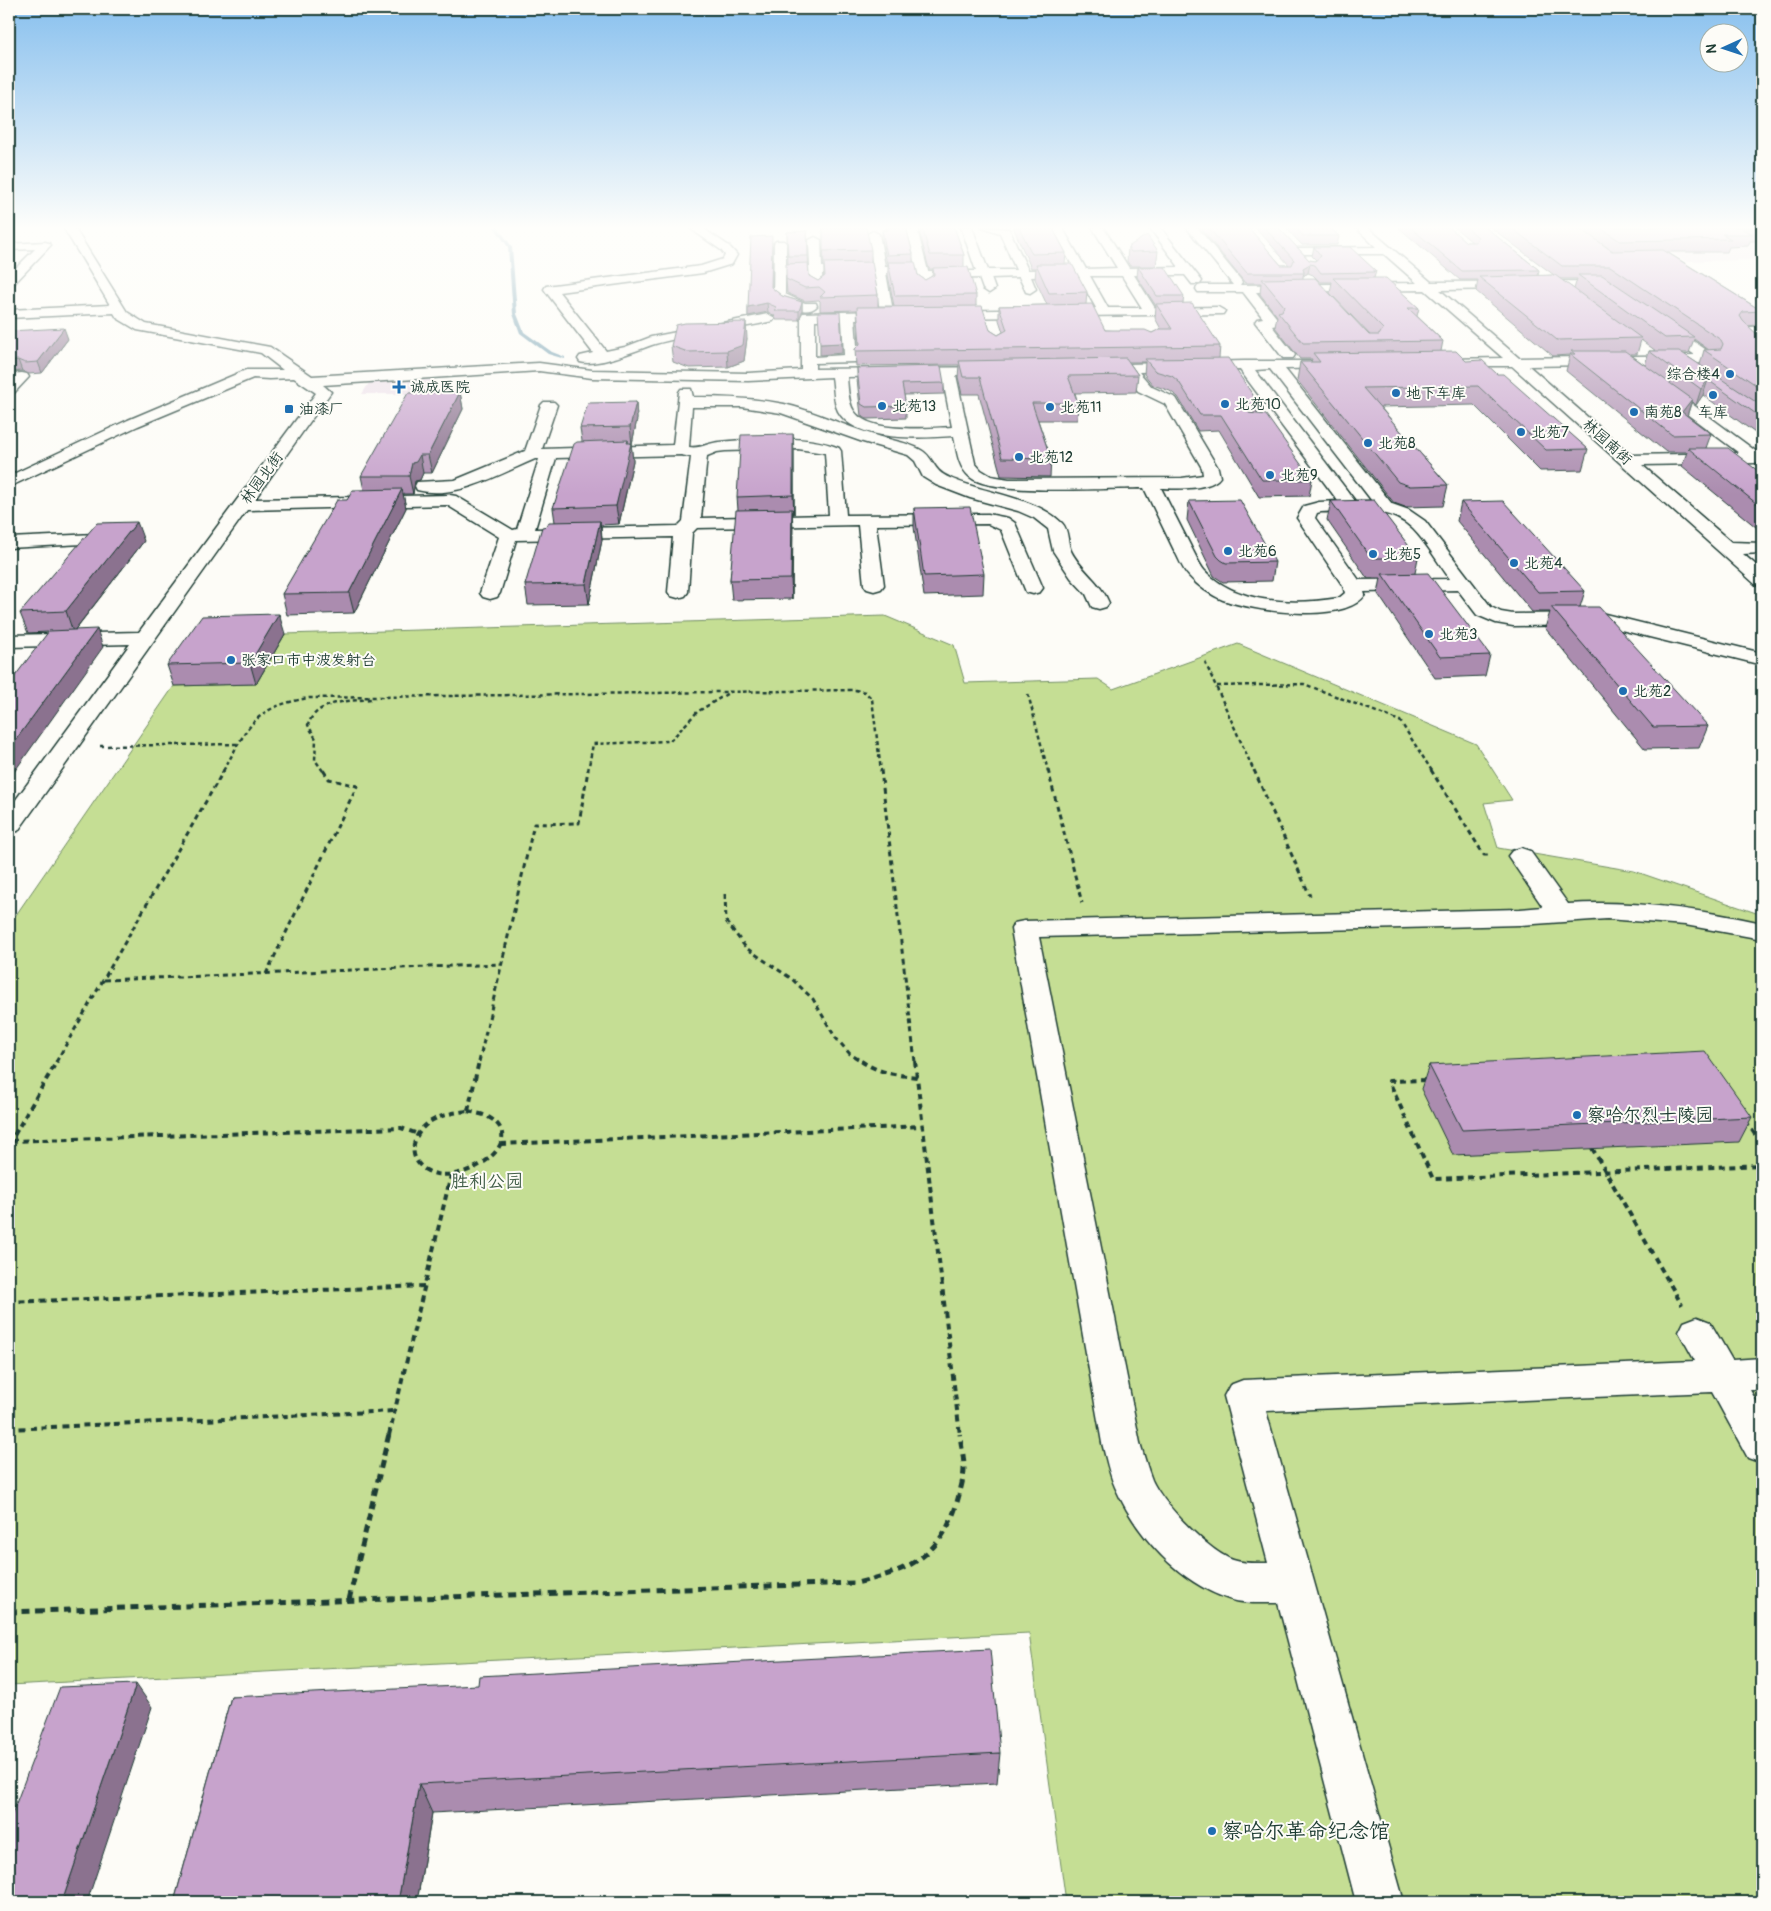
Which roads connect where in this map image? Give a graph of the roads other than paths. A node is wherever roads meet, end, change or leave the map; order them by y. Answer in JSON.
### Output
{"nodes":[{"id":1,"x":124,"y":316,"type":"edge"},
{"id":2,"x":572,"y":316,"type":"edge"},
{"id":3,"x":808,"y":316,"type":"edge"},
{"id":4,"x":848,"y":316,"type":"edge"},
{"id":5,"x":993,"y":316,"type":"edge"},
{"id":6,"x":1136,"y":316,"type":"edge"},
{"id":7,"x":1268,"y":316,"type":"edge"},
{"id":8,"x":1463,"y":316,"type":"edge"},
{"id":9,"x":1648,"y":316,"type":"edge"},
{"id":10,"x":768,"y":318,"type":"edge"},
{"id":11,"x":1142,"y":327,"type":"dead end"},
{"id":12,"x":993,"y":329,"type":"edge"},
{"id":13,"x":1762,"y":331,"type":"edge"},
{"id":14,"x":1762,"y":348,"type":"edge"},
{"id":15,"x":1288,"y":355,"type":"dead end"},
{"id":16,"x":603,"y":356,"type":"junction"},
{"id":17,"x":1647,"y":356,"type":"junction"},
{"id":18,"x":1624,"y":360,"type":"junction"},
{"id":19,"x":1680,"y":360,"type":"junction"},
{"id":20,"x":1516,"y":362,"type":"junction"},
{"id":21,"x":1438,"y":363,"type":"edge"},
{"id":22,"x":1349,"y":364,"type":"edge"},
{"id":23,"x":1274,"y":365,"type":"junction"},
{"id":24,"x":1244,"y":366,"type":"junction"},
{"id":25,"x":539,"y":367,"type":"junction"},
{"id":26,"x":808,"y":367,"type":"junction"},
{"id":27,"x":1082,"y":368,"type":"edge"},
{"id":28,"x":1130,"y":368,"type":"junction"},
{"id":29,"x":1005,"y":370,"type":"edge"},
{"id":30,"x":948,"y":371,"type":"junction"},
{"id":31,"x":839,"y":373,"type":"junction"},
{"id":32,"x":1702,"y":375,"type":"edge"},
{"id":33,"x":303,"y":377,"type":"junction"},
{"id":34,"x":9,"y":378,"type":"edge"},
{"id":35,"x":9,"y":390,"type":"edge"},
{"id":36,"x":549,"y":405,"type":"dead end"},
{"id":37,"x":961,"y":431,"type":"junction"},
{"id":38,"x":858,"y":436,"type":"junction"},
{"id":39,"x":823,"y":446,"type":"junction"},
{"id":40,"x":1762,"y":447,"type":"edge"},
{"id":41,"x":681,"y":450,"type":"junction"},
{"id":42,"x":540,"y":453,"type":"junction"},
{"id":43,"x":699,"y":454,"type":"junction"},
{"id":44,"x":1627,"y":460,"type":"junction"},
{"id":45,"x":9,"y":482,"type":"edge"},
{"id":46,"x":1150,"y":483,"type":"junction"},
{"id":47,"x":254,"y":489,"type":"junction"},
{"id":48,"x":242,"y":505,"type":"junction"},
{"id":49,"x":1350,"y":506,"type":"junction"},
{"id":50,"x":1024,"y":507,"type":"junction"},
{"id":51,"x":1384,"y":507,"type":"junction"},
{"id":52,"x":866,"y":520,"type":"junction"},
{"id":53,"x":838,"y":521,"type":"junction"},
{"id":54,"x":996,"y":521,"type":"junction"},
{"id":55,"x":687,"y":527,"type":"junction"},
{"id":56,"x":517,"y":535,"type":"junction"},
{"id":57,"x":9,"y":543,"type":"edge"},
{"id":58,"x":1726,"y":548,"type":"junction"},
{"id":59,"x":1762,"y":548,"type":"edge"},
{"id":60,"x":76,"y":560,"type":"edge"},
{"id":61,"x":1762,"y":580,"type":"edge"},
{"id":62,"x":1464,"y":584,"type":"junction"},
{"id":63,"x":874,"y":585,"type":"dead end"},
{"id":64,"x":1353,"y":586,"type":"junction"},
{"id":65,"x":1033,"y":588,"type":"dead end"},
{"id":66,"x":678,"y":592,"type":"dead end"},
{"id":67,"x":490,"y":593,"type":"dead end"},
{"id":68,"x":1100,"y":603,"type":"dead end"},
{"id":69,"x":13,"y":636,"type":"edge"},
{"id":70,"x":145,"y":638,"type":"junction"},
{"id":71,"x":1762,"y":659,"type":"edge"},
{"id":72,"x":9,"y":826,"type":"edge"},
{"id":73,"x":1521,"y":856,"type":"road end"},
{"id":74,"x":1560,"y":912,"type":"junction"},
{"id":75,"x":1762,"y":930,"type":"edge"},
{"id":76,"x":1697,"y":1332,"type":"road end"},
{"id":77,"x":1762,"y":1374,"type":"edge"},
{"id":78,"x":1722,"y":1376,"type":"junction"},
{"id":79,"x":1762,"y":1446,"type":"edge"},
{"id":80,"x":1294,"y":1582,"type":"junction"},
{"id":81,"x":1380,"y":1902,"type":"edge"}],
"edges":[{"from":1,"to":33,"type":"street","name":"林园北街"},
{"from":2,"to":16,"type":"street"},
{"from":3,"to":26,"type":"street"},
{"from":4,"to":26,"type":"street"},
{"from":5,"to":12,"type":"street"},
{"from":6,"to":11,"type":"street"},
{"from":7,"to":15,"type":"street"},
{"from":8,"to":20,"type":"street","name":"林园南街"},
{"from":9,"to":19,"type":"street"},
{"from":10,"to":16,"type":"street"},
{"from":13,"to":14,"type":"street"},
{"from":16,"to":25,"type":"street"},
{"from":17,"to":18,"type":"street"},
{"from":17,"to":19,"type":"street"},
{"from":17,"to":40,"type":"street"},
{"from":18,"to":20,"type":"street"},
{"from":18,"to":44,"type":"street"},
{"from":19,"to":32,"type":"street"},
{"from":20,"to":21,"type":"street"},
{"from":20,"to":44,"type":"street","name":"林园南街"},
{"from":22,"to":23,"type":"street"},
{"from":23,"to":24,"type":"street"},
{"from":23,"to":51,"type":"street"},
{"from":24,"to":28,"type":"street"},
{"from":24,"to":49,"type":"street"},
{"from":25,"to":26,"type":"street"},
{"from":25,"to":33,"type":"street"},
{"from":26,"to":31,"type":"street"},
{"from":27,"to":28,"type":"street"},
{"from":28,"to":46,"type":"street"},
{"from":29,"to":30,"type":"street"},
{"from":30,"to":31,"type":"street"},
{"from":30,"to":37,"type":"street"},
{"from":31,"to":37,"type":"street"},
{"from":33,"to":45,"type":"street"},
{"from":33,"to":47,"type":"street","name":"林园北街"},
{"from":34,"to":35,"type":"street"},
{"from":36,"to":42,"type":"street"},
{"from":37,"to":46,"type":"street"},
{"from":38,"to":39,"type":"street"},
{"from":38,"to":41,"type":"street"},
{"from":38,"to":50,"type":"street"},
{"from":39,"to":43,"type":"street"},
{"from":39,"to":53,"type":"street"},
{"from":41,"to":42,"type":"street"},
{"from":41,"to":43,"type":"street"},
{"from":42,"to":47,"type":"street"},
{"from":42,"to":56,"type":"street"},
{"from":43,"to":55,"type":"street"},
{"from":44,"to":58,"type":"street","name":"林园南街"},
{"from":46,"to":64,"type":"street"},
{"from":47,"to":48,"type":"street","name":"林园北街"},
{"from":48,"to":56,"type":"street"},
{"from":48,"to":70,"type":"street","name":"林园北街"},
{"from":49,"to":51,"type":"street"},
{"from":49,"to":64,"type":"street"},
{"from":50,"to":54,"type":"street"},
{"from":50,"to":68,"type":"street"},
{"from":51,"to":62,"type":"street"},
{"from":52,"to":53,"type":"street"},
{"from":52,"to":54,"type":"street"},
{"from":52,"to":63,"type":"street"},
{"from":53,"to":55,"type":"street"},
{"from":54,"to":65,"type":"street"},
{"from":55,"to":56,"type":"street"},
{"from":55,"to":66,"type":"street"},
{"from":56,"to":67,"type":"street"},
{"from":57,"to":60,"type":"street"},
{"from":58,"to":59,"type":"street"},
{"from":58,"to":61,"type":"street","name":"林园南街"},
{"from":62,"to":64,"type":"street"},
{"from":62,"to":71,"type":"street"},
{"from":69,"to":70,"type":"street"},
{"from":70,"to":72,"type":"street","name":"林园北街"},
{"from":73,"to":74,"type":"street"},
{"from":74,"to":75,"type":"street"},
{"from":74,"to":80,"type":"street"},
{"from":76,"to":78,"type":"street"},
{"from":77,"to":78,"type":"street"},
{"from":78,"to":79,"type":"street"},
{"from":78,"to":80,"type":"street"},
{"from":80,"to":81,"type":"street"}]}
